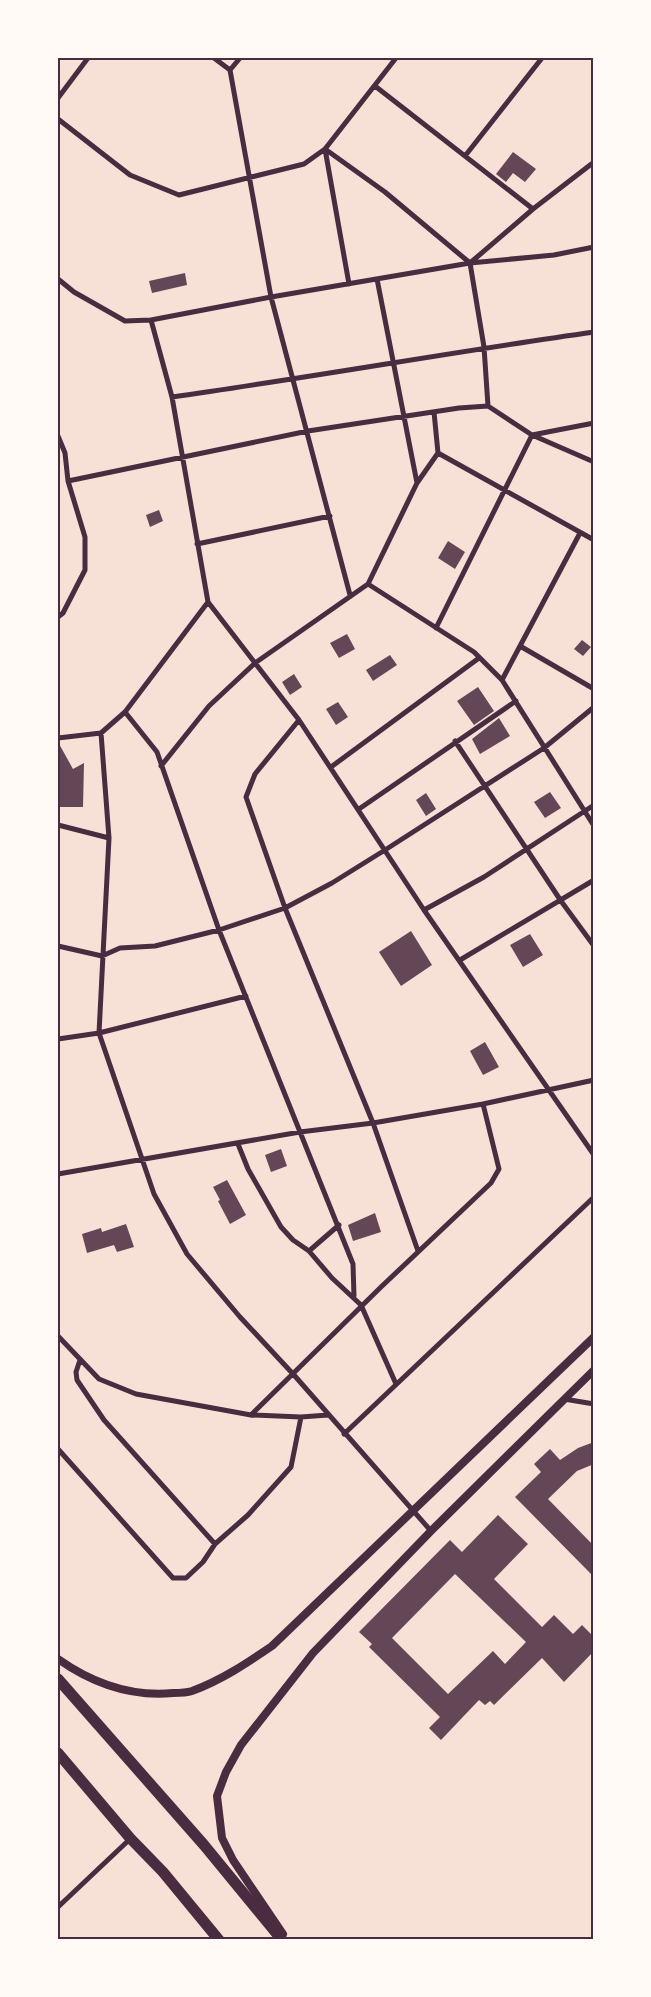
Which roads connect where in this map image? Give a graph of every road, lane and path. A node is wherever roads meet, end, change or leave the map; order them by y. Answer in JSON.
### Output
{"nodes":[{"id":1,"x":88,"y":58,"type":"edge"},
{"id":2,"x":214,"y":58,"type":"edge"},
{"id":3,"x":240,"y":58,"type":"edge"},
{"id":4,"x":396,"y":58,"type":"edge"},
{"id":5,"x":542,"y":58,"type":"edge"},
{"id":6,"x":230,"y":70,"type":"junction"},
{"id":7,"x":375,"y":86,"type":"junction"},
{"id":8,"x":58,"y":98,"type":"edge"},
{"id":9,"x":58,"y":119,"type":"edge"},
{"id":10,"x":325,"y":149,"type":"junction"},
{"id":11,"x":465,"y":156,"type":"junction"},
{"id":12,"x":594,"y":162,"type":"edge"},
{"id":13,"x":251,"y":178,"type":"junction"},
{"id":14,"x":534,"y":209,"type":"junction"},
{"id":15,"x":594,"y":247,"type":"edge"},
{"id":16,"x":470,"y":263,"type":"junction"},
{"id":17,"x":376,"y":279,"type":"junction"},
{"id":18,"x":59,"y":282,"type":"edge"},
{"id":19,"x":349,"y":284,"type":"junction"},
{"id":20,"x":271,"y":297,"type":"junction"},
{"id":21,"x":151,"y":320,"type":"junction"},
{"id":22,"x":594,"y":332,"type":"edge"},
{"id":23,"x":484,"y":347,"type":"junction"},
{"id":24,"x":393,"y":363,"type":"junction"},
{"id":25,"x":292,"y":380,"type":"junction"},
{"id":26,"x":172,"y":397,"type":"junction"},
{"id":27,"x":488,"y":406,"type":"junction"},
{"id":28,"x":434,"y":412,"type":"junction"},
{"id":29,"x":403,"y":417,"type":"junction"},
{"id":30,"x":594,"y":424,"type":"edge"},
{"id":31,"x":308,"y":431,"type":"junction"},
{"id":32,"x":532,"y":435,"type":"junction"},
{"id":33,"x":58,"y":436,"type":"edge"},
{"id":34,"x":438,"y":453,"type":"junction"},
{"id":35,"x":181,"y":456,"type":"junction"},
{"id":36,"x":594,"y":462,"type":"edge"},
{"id":37,"x":68,"y":481,"type":"junction"},
{"id":38,"x":417,"y":482,"type":"junction"},
{"id":39,"x":504,"y":491,"type":"junction"},
{"id":40,"x":330,"y":516,"type":"junction"},
{"id":41,"x":580,"y":533,"type":"junction"},
{"id":42,"x":594,"y":540,"type":"edge"},
{"id":43,"x":197,"y":544,"type":"junction"},
{"id":44,"x":368,"y":584,"type":"junction"},
{"id":45,"x":350,"y":595,"type":"junction"},
{"id":46,"x":208,"y":602,"type":"junction"},
{"id":47,"x":58,"y":617,"type":"edge"},
{"id":48,"x":436,"y":628,"type":"junction"},
{"id":49,"x":520,"y":646,"type":"junction"},
{"id":50,"x":480,"y":658,"type":"junction"},
{"id":51,"x":255,"y":663,"type":"junction"},
{"id":52,"x":502,"y":680,"type":"junction"},
{"id":53,"x":594,"y":689,"type":"edge"},
{"id":54,"x":516,"y":701,"type":"junction"},
{"id":55,"x":594,"y":707,"type":"edge"},
{"id":56,"x":125,"y":712,"type":"junction"},
{"id":57,"x":299,"y":720,"type":"junction"},
{"id":58,"x":101,"y":733,"type":"junction"},
{"id":59,"x":58,"y":738,"type":"edge"},
{"id":60,"x":455,"y":741,"type":"junction"},
{"id":61,"x":544,"y":748,"type":"junction"},
{"id":62,"x":161,"y":766,"type":"junction"},
{"id":63,"x":331,"y":767,"type":"junction"},
{"id":64,"x":486,"y":784,"type":"junction"},
{"id":65,"x":594,"y":805,"type":"edge"},
{"id":66,"x":358,"y":809,"type":"junction"},
{"id":67,"x":584,"y":810,"type":"junction"},
{"id":68,"x":58,"y":825,"type":"edge"},
{"id":69,"x":594,"y":826,"type":"edge"},
{"id":70,"x":109,"y":838,"type":"junction"},
{"id":71,"x":526,"y":848,"type":"junction"},
{"id":72,"x":385,"y":850,"type":"junction"},
{"id":73,"x":594,"y":880,"type":"edge"},
{"id":74,"x":561,"y":901,"type":"junction"},
{"id":75,"x":285,"y":908,"type":"junction"},
{"id":76,"x":424,"y":910,"type":"junction"},
{"id":77,"x":219,"y":930,"type":"junction"},
{"id":78,"x":58,"y":946,"type":"edge"},
{"id":79,"x":594,"y":946,"type":"edge"},
{"id":80,"x":102,"y":956,"type":"junction"},
{"id":81,"x":460,"y":960,"type":"junction"},
{"id":82,"x":246,"y":996,"type":"junction"},
{"id":83,"x":99,"y":1033,"type":"junction"},
{"id":84,"x":58,"y":1039,"type":"edge"},
{"id":85,"x":594,"y":1080,"type":"edge"},
{"id":86,"x":548,"y":1090,"type":"junction"},
{"id":87,"x":483,"y":1104,"type":"junction"},
{"id":88,"x":372,"y":1123,"type":"junction"},
{"id":89,"x":300,"y":1132,"type":"junction"},
{"id":90,"x":238,"y":1144,"type":"junction"},
{"id":91,"x":594,"y":1155,"type":"edge"},
{"id":92,"x":142,"y":1159,"type":"junction"},
{"id":93,"x":58,"y":1174,"type":"edge"},
{"id":94,"x":594,"y":1197,"type":"edge"},
{"id":95,"x":339,"y":1225,"type":"junction"},
{"id":96,"x":310,"y":1250,"type":"junction"},
{"id":97,"x":418,"y":1251,"type":"junction"},
{"id":98,"x":354,"y":1296,"type":"junction"},
{"id":99,"x":361,"y":1305,"type":"junction"},
{"id":100,"x":58,"y":1336,"type":"edge"},
{"id":101,"x":594,"y":1337,"type":"edge"},
{"id":102,"x":80,"y":1360,"type":"junction"},
{"id":103,"x":593,"y":1372,"type":"edge"},
{"id":104,"x":294,"y":1375,"type":"junction"},
{"id":105,"x":396,"y":1384,"type":"junction"},
{"id":106,"x":563,"y":1399,"type":"junction"},
{"id":107,"x":594,"y":1404,"type":"edge"},
{"id":108,"x":251,"y":1415,"type":"junction"},
{"id":109,"x":328,"y":1415,"type":"junction"},
{"id":110,"x":301,"y":1417,"type":"junction"},
{"id":111,"x":344,"y":1434,"type":"junction"},
{"id":112,"x":58,"y":1449,"type":"edge"},
{"id":113,"x":413,"y":1510,"type":"junction"},
{"id":114,"x":431,"y":1531,"type":"junction"},
{"id":115,"x":216,"y":1544,"type":"junction"},
{"id":116,"x":58,"y":1659,"type":"edge"},
{"id":117,"x":58,"y":1679,"type":"edge"},
{"id":118,"x":58,"y":1753,"type":"edge"},
{"id":119,"x":130,"y":1838,"type":"junction"},
{"id":120,"x":58,"y":1907,"type":"edge"},
{"id":121,"x":220,"y":1940,"type":"edge"},
{"id":122,"x":282,"y":1940,"type":"edge"},
{"id":123,"x":287,"y":1940,"type":"edge"}],
"edges":[{"from":1,"to":8,"type":"street"},
{"from":2,"to":6,"type":"street"},
{"from":3,"to":6,"type":"street"},
{"from":4,"to":7,"type":"street"},
{"from":5,"to":11,"type":"street"},
{"from":6,"to":13,"type":"street"},
{"from":7,"to":10,"type":"street"},
{"from":7,"to":11,"type":"street"},
{"from":9,"to":13,"type":"street"},
{"from":10,"to":13,"type":"street"},
{"from":10,"to":16,"type":"street"},
{"from":10,"to":19,"type":"street"},
{"from":11,"to":14,"type":"street"},
{"from":12,"to":14,"type":"street"},
{"from":13,"to":20,"type":"street"},
{"from":14,"to":16,"type":"street"},
{"from":15,"to":16,"type":"street"},
{"from":16,"to":17,"type":"street"},
{"from":16,"to":23,"type":"street"},
{"from":17,"to":19,"type":"street"},
{"from":17,"to":24,"type":"street"},
{"from":18,"to":21,"type":"street"},
{"from":19,"to":20,"type":"street"},
{"from":20,"to":21,"type":"street"},
{"from":20,"to":25,"type":"street"},
{"from":21,"to":26,"type":"street"},
{"from":22,"to":23,"type":"street"},
{"from":23,"to":24,"type":"street"},
{"from":23,"to":27,"type":"street"},
{"from":24,"to":25,"type":"street"},
{"from":24,"to":29,"type":"street"},
{"from":25,"to":26,"type":"street"},
{"from":25,"to":31,"type":"street"},
{"from":26,"to":35,"type":"street"},
{"from":27,"to":28,"type":"street"},
{"from":27,"to":32,"type":"street"},
{"from":28,"to":29,"type":"street"},
{"from":28,"to":34,"type":"street"},
{"from":29,"to":31,"type":"street"},
{"from":29,"to":38,"type":"street"},
{"from":30,"to":32,"type":"street"},
{"from":31,"to":35,"type":"street"},
{"from":31,"to":40,"type":"street"},
{"from":32,"to":36,"type":"street"},
{"from":32,"to":39,"type":"street"},
{"from":33,"to":37,"type":"street"},
{"from":34,"to":38,"type":"street"},
{"from":34,"to":39,"type":"street"},
{"from":35,"to":37,"type":"street"},
{"from":35,"to":43,"type":"street"},
{"from":37,"to":47,"type":"street"},
{"from":38,"to":44,"type":"street"},
{"from":39,"to":41,"type":"street"},
{"from":39,"to":48,"type":"street"},
{"from":40,"to":43,"type":"street"},
{"from":40,"to":45,"type":"street"},
{"from":41,"to":42,"type":"street"},
{"from":41,"to":49,"type":"street"},
{"from":43,"to":46,"type":"street"},
{"from":44,"to":45,"type":"street"},
{"from":44,"to":48,"type":"street"},
{"from":45,"to":51,"type":"street"},
{"from":46,"to":51,"type":"street"},
{"from":46,"to":56,"type":"street"},
{"from":48,"to":50,"type":"street"},
{"from":49,"to":52,"type":"street"},
{"from":49,"to":53,"type":"street"},
{"from":50,"to":52,"type":"street"},
{"from":50,"to":63,"type":"street"},
{"from":51,"to":57,"type":"street"},
{"from":51,"to":62,"type":"street"},
{"from":52,"to":54,"type":"street"},
{"from":54,"to":60,"type":"street"},
{"from":54,"to":61,"type":"street"},
{"from":55,"to":61,"type":"street"},
{"from":56,"to":58,"type":"street"},
{"from":56,"to":62,"type":"street"},
{"from":57,"to":63,"type":"street"},
{"from":57,"to":75,"type":"street"},
{"from":58,"to":59,"type":"street"},
{"from":58,"to":70,"type":"street"},
{"from":60,"to":64,"type":"street"},
{"from":60,"to":66,"type":"street"},
{"from":61,"to":64,"type":"street"},
{"from":61,"to":67,"type":"street"},
{"from":62,"to":77,"type":"street"},
{"from":63,"to":66,"type":"street"},
{"from":64,"to":71,"type":"street"},
{"from":64,"to":72,"type":"street"},
{"from":65,"to":67,"type":"street"},
{"from":66,"to":72,"type":"street"},
{"from":67,"to":69,"type":"street"},
{"from":67,"to":71,"type":"street"},
{"from":68,"to":70,"type":"street"},
{"from":70,"to":80,"type":"street"},
{"from":71,"to":74,"type":"street"},
{"from":71,"to":76,"type":"street"},
{"from":72,"to":75,"type":"street"},
{"from":72,"to":76,"type":"street"},
{"from":73,"to":74,"type":"street"},
{"from":74,"to":79,"type":"street"},
{"from":74,"to":81,"type":"street"},
{"from":75,"to":77,"type":"street"},
{"from":75,"to":88,"type":"street"},
{"from":76,"to":81,"type":"street"},
{"from":77,"to":80,"type":"street"},
{"from":77,"to":82,"type":"street"},
{"from":78,"to":80,"type":"street"},
{"from":80,"to":83,"type":"street"},
{"from":81,"to":86,"type":"street"},
{"from":82,"to":83,"type":"street"},
{"from":82,"to":89,"type":"street"},
{"from":83,"to":84,"type":"street"},
{"from":83,"to":92,"type":"street"},
{"from":85,"to":86,"type":"street"},
{"from":86,"to":87,"type":"street"},
{"from":86,"to":91,"type":"street"},
{"from":87,"to":88,"type":"street"},
{"from":87,"to":97,"type":"street"},
{"from":88,"to":89,"type":"street"},
{"from":88,"to":97,"type":"street"},
{"from":89,"to":90,"type":"street"},
{"from":89,"to":95,"type":"street"},
{"from":90,"to":92,"type":"street"},
{"from":90,"to":96,"type":"street"},
{"from":92,"to":93,"type":"street"},
{"from":92,"to":104,"type":"street"},
{"from":94,"to":105,"type":"street"},
{"from":95,"to":96,"type":"street"},
{"from":95,"to":98,"type":"street"},
{"from":96,"to":98,"type":"street"},
{"from":97,"to":99,"type":"street"},
{"from":98,"to":99,"type":"street"},
{"from":99,"to":104,"type":"street"},
{"from":99,"to":105,"type":"street"},
{"from":100,"to":102,"type":"street"},
{"from":101,"to":113,"type":"street"},
{"from":102,"to":108,"type":"street"},
{"from":102,"to":115,"type":"street"},
{"from":103,"to":106,"type":"street"},
{"from":104,"to":108,"type":"street"},
{"from":104,"to":109,"type":"street"},
{"from":105,"to":111,"type":"street"},
{"from":106,"to":107,"type":"street"},
{"from":106,"to":114,"type":"street"},
{"from":108,"to":110,"type":"street"},
{"from":109,"to":110,"type":"street"},
{"from":109,"to":111,"type":"street"},
{"from":110,"to":115,"type":"street"},
{"from":111,"to":113,"type":"street"},
{"from":112,"to":115,"type":"street"},
{"from":113,"to":114,"type":"street"},
{"from":113,"to":116,"type":"street"},
{"from":114,"to":123,"type":"street"},
{"from":117,"to":122,"type":"highway"},
{"from":118,"to":119,"type":"highway"},
{"from":119,"to":120,"type":"street"},
{"from":119,"to":121,"type":"highway"}]}
